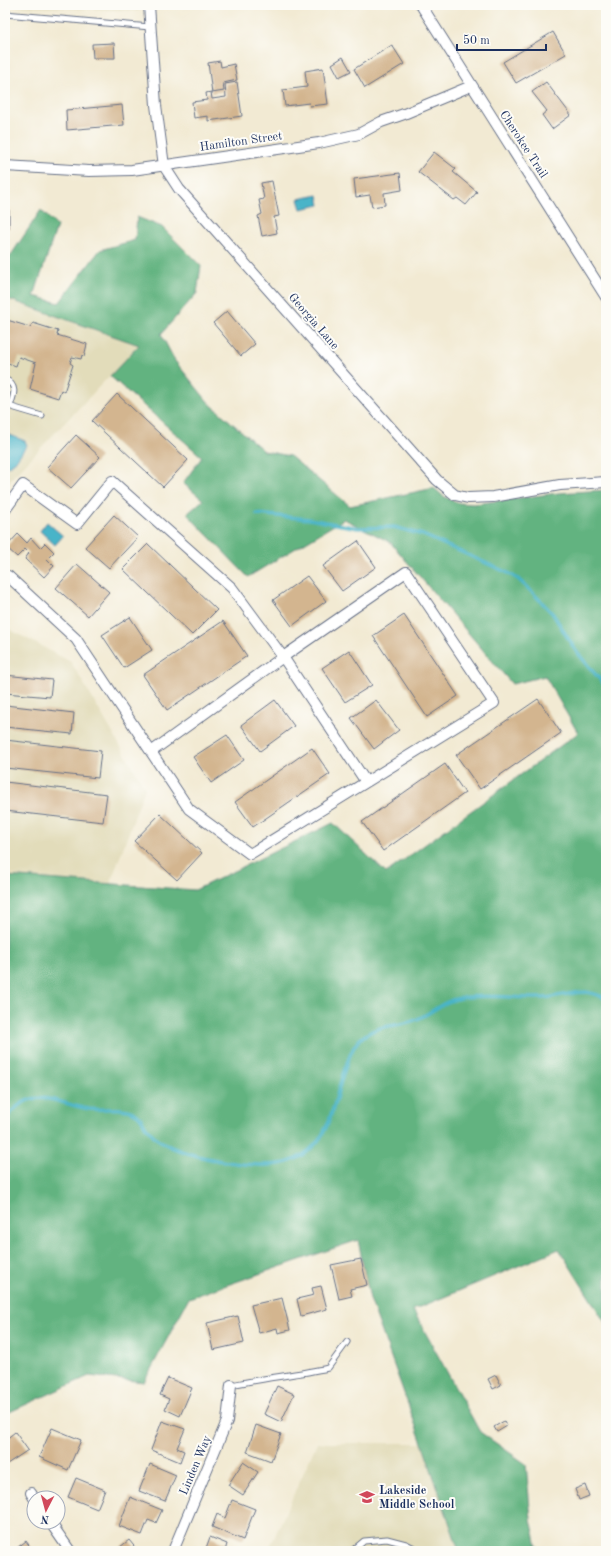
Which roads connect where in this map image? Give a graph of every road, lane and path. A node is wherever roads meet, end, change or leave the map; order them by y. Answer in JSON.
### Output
{"nodes":[{"id":1,"x":148,"y":5,"type":"edge"},
{"id":2,"x":421,"y":5,"type":"edge"},
{"id":3,"x":5,"y":14,"type":"edge"},
{"id":4,"x":150,"y":27,"type":"junction"},
{"id":5,"x":471,"y":86,"type":"junction"},
{"id":6,"x":5,"y":166,"type":"edge"},
{"id":7,"x":164,"y":166,"type":"junction"},
{"id":8,"x":606,"y":297,"type":"edge"},
{"id":9,"x":5,"y":379,"type":"edge"},
{"id":10,"x":8,"y":406,"type":"edge"},
{"id":11,"x":42,"y":416,"type":"dead end"},
{"id":12,"x":606,"y":482,"type":"edge"},
{"id":13,"x":5,"y":510,"type":"edge"},
{"id":14,"x":6,"y":576,"type":"edge"},
{"id":15,"x":283,"y":657,"type":"junction"},
{"id":16,"x":151,"y":752,"type":"junction"},
{"id":17,"x":366,"y":782,"type":"junction"},
{"id":18,"x":347,"y":1342,"type":"dead end"},
{"id":19,"x":231,"y":1385,"type":"joint"},
{"id":20,"x":56,"y":1530,"type":"edge"},
{"id":21,"x":70,"y":1551,"type":"edge"},
{"id":22,"x":173,"y":1551,"type":"edge"},
{"id":23,"x":352,"y":1551,"type":"edge"},
{"id":24,"x":420,"y":1551,"type":"edge"}],
"edges":[{"from":1,"to":4,"type":"street","name":"Georgia Lane"},
{"from":2,"to":5,"type":"street","name":"Cherokee Trail"},
{"from":3,"to":4,"type":"lane"},
{"from":4,"to":7,"type":"street","name":"Georgia Lane"},
{"from":5,"to":7,"type":"street","name":"Hamilton Street"},
{"from":5,"to":8,"type":"street","name":"Cherokee Trail"},
{"from":6,"to":7,"type":"street","name":"Hamilton Street"},
{"from":7,"to":12,"type":"street","name":"Georgia Lane"},
{"from":9,"to":10,"type":"lane"},
{"from":10,"to":11,"type":"lane"},
{"from":13,"to":15,"type":"street"},
{"from":14,"to":16,"type":"street"},
{"from":15,"to":16,"type":"street"},
{"from":15,"to":17,"type":"street"},
{"from":15,"to":17,"type":"street"},
{"from":16,"to":17,"type":"street"},
{"from":18,"to":19,"type":"lane"},
{"from":19,"to":22,"type":"street","name":"Linden Way"},
{"from":20,"to":21,"type":"street"},
{"from":23,"to":24,"type":"lane"}]}
